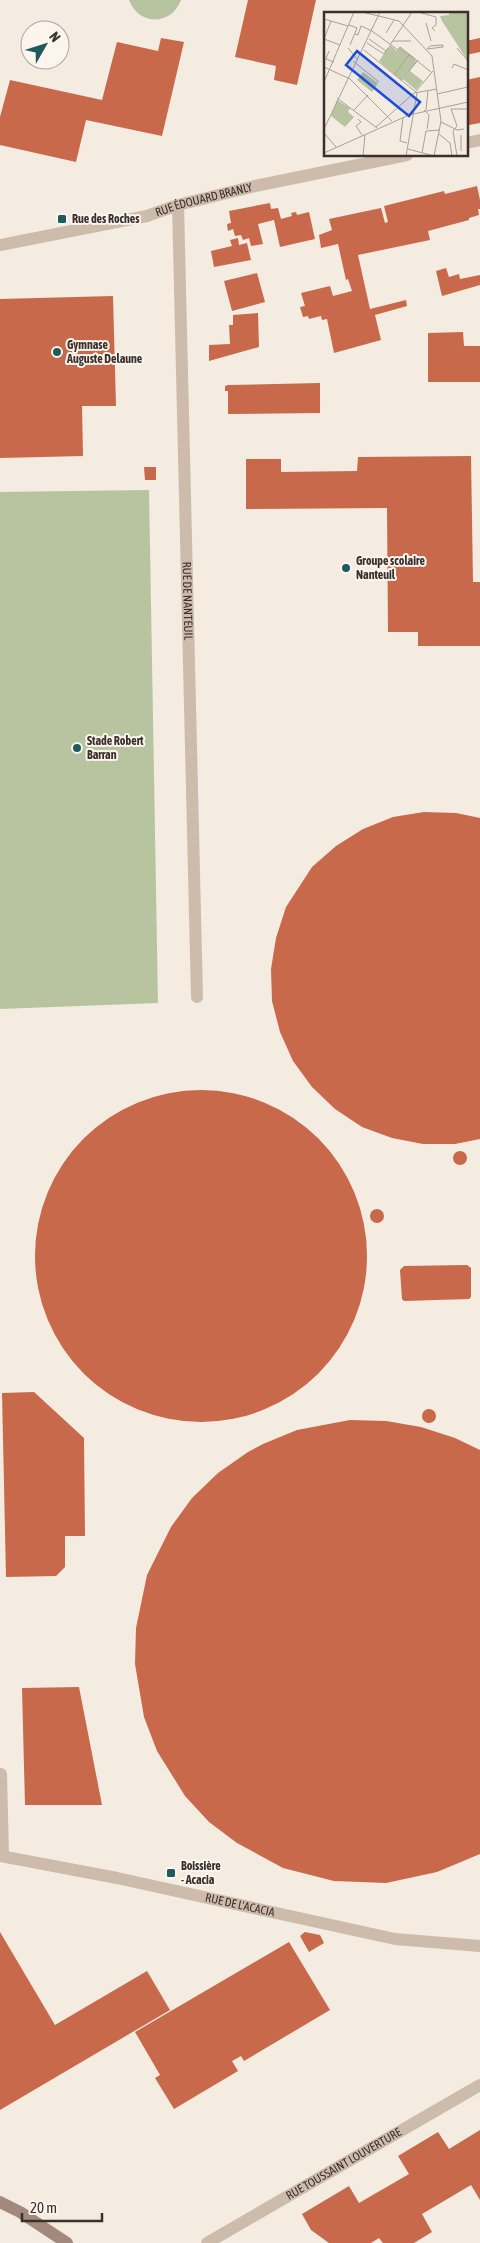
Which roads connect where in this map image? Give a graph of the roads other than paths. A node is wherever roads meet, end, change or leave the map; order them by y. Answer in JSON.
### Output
{"nodes":[{"id":1,"x":402,"y":156,"type":"edge"},
{"id":2,"x":178,"y":205,"type":"junction"},
{"id":3,"x":0,"y":245,"type":"edge"},
{"id":4,"x":197,"y":996,"type":"dead end"},
{"id":5,"x":1,"y":1774,"type":"dead end"},
{"id":6,"x":1,"y":1856,"type":"edge"},
{"id":7,"x":480,"y":1946,"type":"edge"},
{"id":8,"x":480,"y":2085,"type":"edge"},
{"id":9,"x":0,"y":2202,"type":"edge"},
{"id":10,"x":67,"y":2243,"type":"edge"},
{"id":11,"x":207,"y":2243,"type":"edge"}],
"edges":[{"from":1,"to":2,"type":"street","name":"RUE ÉDOUARD BRANLY"},
{"from":2,"to":3,"type":"street","name":"RUE ÉDOUARD BRANLY"},
{"from":2,"to":4,"type":"street","name":"RUE DE NANTEUIL"},
{"from":5,"to":6,"type":"street"},
{"from":6,"to":7,"type":"street","name":"RUE DE L'ACACIA"},
{"from":8,"to":11,"type":"street","name":"RUE TOUSSAINT LOUVERTURE"},
{"from":9,"to":10,"type":"main road"}]}
